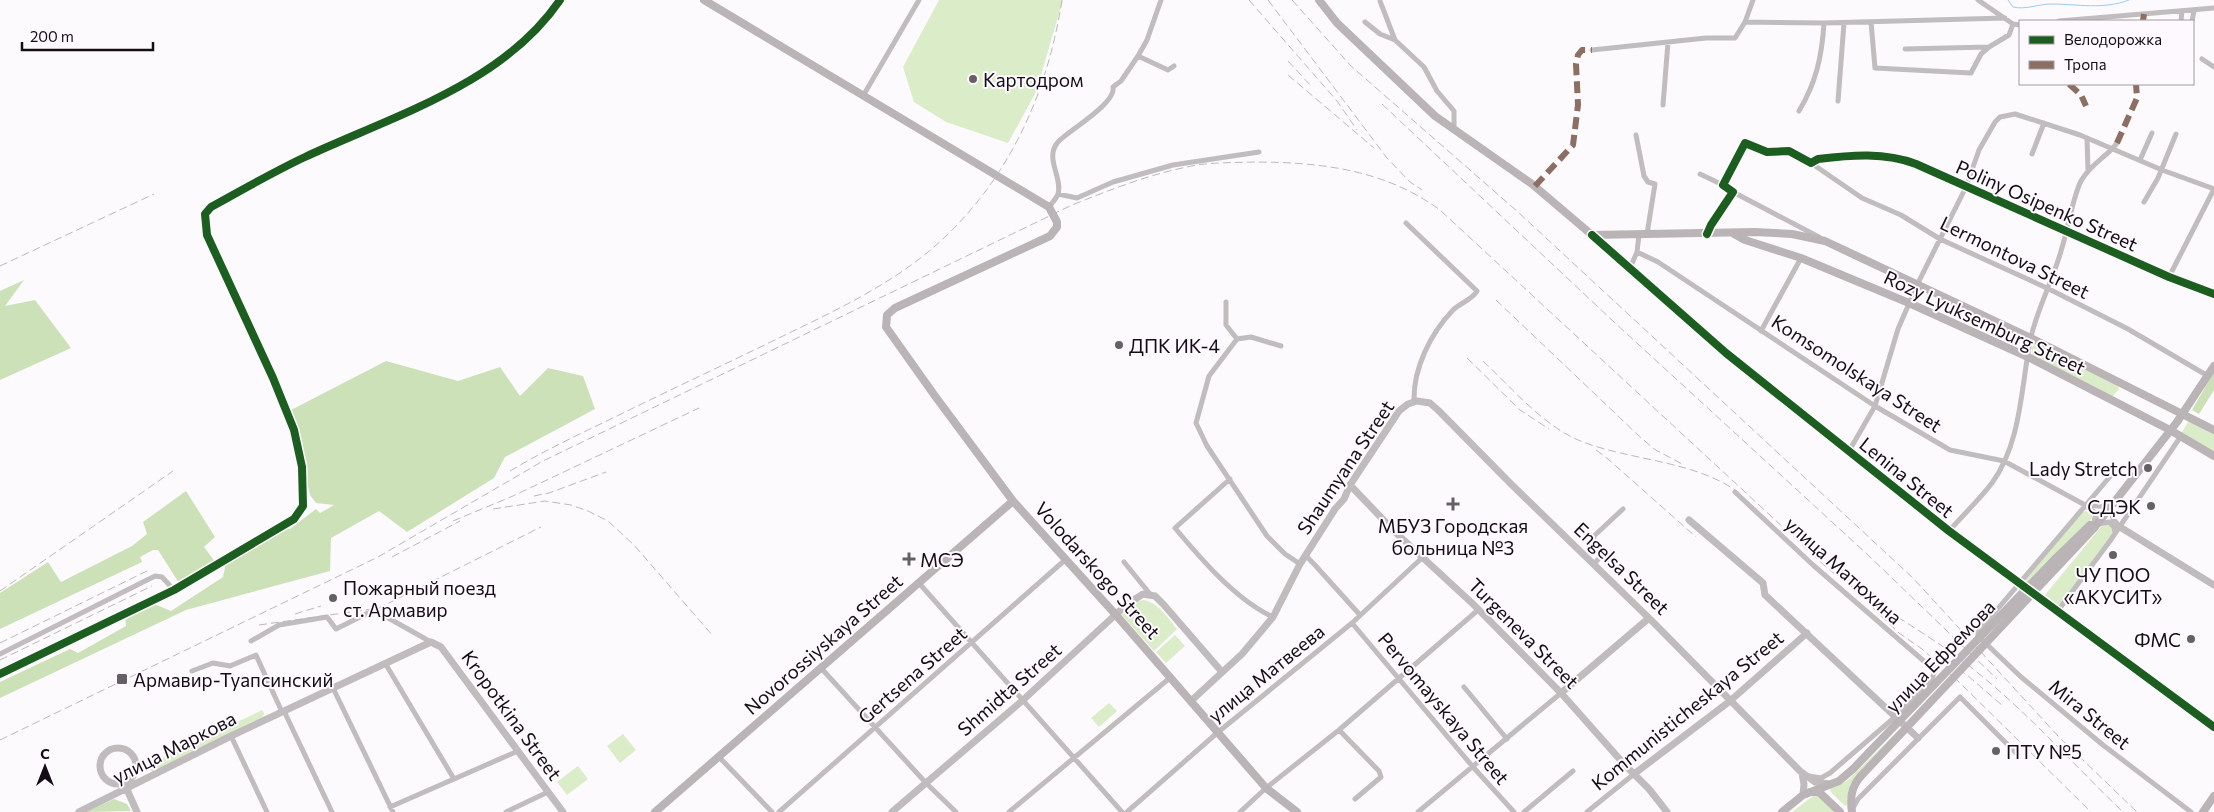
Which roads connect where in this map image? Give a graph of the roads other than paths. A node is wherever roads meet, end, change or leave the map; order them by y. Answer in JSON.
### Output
{"nodes":[{"id":1,"x":560,"y":0,"type":"edge"},
{"id":2,"x":704,"y":0,"type":"edge"},
{"id":3,"x":919,"y":0,"type":"edge"},
{"id":4,"x":1162,"y":0,"type":"edge"},
{"id":5,"x":1319,"y":0,"type":"edge"},
{"id":6,"x":1753,"y":0,"type":"edge"},
{"id":7,"x":1978,"y":0,"type":"edge"},
{"id":8,"x":1380,"y":1,"type":"edge"},
{"id":9,"x":2214,"y":8,"type":"edge"},
{"id":10,"x":2194,"y":10,"type":"junction"},
{"id":11,"x":2182,"y":11,"type":"junction"},
{"id":12,"x":2005,"y":18,"type":"junction"},
{"id":13,"x":2071,"y":20,"type":"edge"},
{"id":14,"x":2180,"y":20,"type":"edge"},
{"id":15,"x":2192,"y":20,"type":"edge"},
{"id":16,"x":1365,"y":22,"type":"dead end"},
{"id":17,"x":1745,"y":22,"type":"junction"},
{"id":18,"x":1871,"y":22,"type":"junction"},
{"id":19,"x":1824,"y":23,"type":"junction"},
{"id":20,"x":1844,"y":23,"type":"junction"},
{"id":21,"x":2013,"y":24,"type":"junction"},
{"id":22,"x":2019,"y":25,"type":"edge"},
{"id":23,"x":1395,"y":40,"type":"junction"},
{"id":24,"x":1668,"y":42,"type":"junction"},
{"id":25,"x":1989,"y":47,"type":"junction"},
{"id":26,"x":1905,"y":49,"type":"dead end"},
{"id":27,"x":1592,"y":50,"type":"dead end"},
{"id":28,"x":1138,"y":56,"type":"junction"},
{"id":29,"x":2202,"y":58,"type":"dead end"},
{"id":30,"x":1174,"y":66,"type":"dead end"},
{"id":31,"x":2214,"y":67,"type":"edge"},
{"id":32,"x":863,"y":96,"type":"junction"},
{"id":33,"x":1838,"y":101,"type":"dead end"},
{"id":34,"x":1663,"y":105,"type":"dead end"},
{"id":35,"x":1798,"y":112,"type":"dead end"},
{"id":36,"x":2044,"y":123,"type":"junction"},
{"id":37,"x":1454,"y":130,"type":"junction"},
{"id":38,"x":2152,"y":133,"type":"dead end"},
{"id":39,"x":2176,"y":134,"type":"dead end"},
{"id":40,"x":1636,"y":135,"type":"dead end"},
{"id":41,"x":2087,"y":138,"type":"junction"},
{"id":42,"x":2117,"y":142,"type":"dead end"},
{"id":43,"x":2113,"y":148,"type":"junction"},
{"id":44,"x":1259,"y":152,"type":"dead end"},
{"id":45,"x":2032,"y":154,"type":"dead end"},
{"id":46,"x":2140,"y":160,"type":"junction"},
{"id":47,"x":1811,"y":163,"type":"junction"},
{"id":48,"x":2088,"y":170,"type":"junction"},
{"id":49,"x":2162,"y":170,"type":"junction"},
{"id":50,"x":1700,"y":174,"type":"dead end"},
{"id":51,"x":1723,"y":186,"type":"junction"},
{"id":52,"x":1966,"y":187,"type":"junction"},
{"id":53,"x":2214,"y":189,"type":"edge"},
{"id":54,"x":1733,"y":192,"type":"junction"},
{"id":55,"x":1058,"y":194,"type":"junction"},
{"id":56,"x":2144,"y":202,"type":"dead end"},
{"id":57,"x":1049,"y":207,"type":"junction"},
{"id":58,"x":1406,"y":223,"type":"dead end"},
{"id":59,"x":2067,"y":232,"type":"junction"},
{"id":60,"x":1708,"y":234,"type":"junction"},
{"id":61,"x":1734,"y":234,"type":"junction"},
{"id":62,"x":1592,"y":235,"type":"junction"},
{"id":63,"x":1643,"y":235,"type":"junction"},
{"id":64,"x":1940,"y":239,"type":"junction"},
{"id":65,"x":1836,"y":246,"type":"junction"},
{"id":66,"x":1637,"y":252,"type":"junction"},
{"id":67,"x":1801,"y":258,"type":"junction"},
{"id":68,"x":1630,"y":268,"type":"junction"},
{"id":69,"x":2169,"y":277,"type":"junction"},
{"id":70,"x":1918,"y":284,"type":"junction"},
{"id":71,"x":2049,"y":289,"type":"junction"},
{"id":72,"x":2214,"y":294,"type":"edge"},
{"id":73,"x":1226,"y":302,"type":"dead end"},
{"id":74,"x":1909,"y":303,"type":"junction"},
{"id":75,"x":1761,"y":331,"type":"junction"},
{"id":76,"x":2031,"y":338,"type":"junction"},
{"id":77,"x":1237,"y":339,"type":"junction"},
{"id":78,"x":1281,"y":346,"type":"dead end"},
{"id":79,"x":2028,"y":357,"type":"junction"},
{"id":80,"x":2214,"y":366,"type":"edge"},
{"id":81,"x":2208,"y":376,"type":"junction"},
{"id":82,"x":1414,"y":402,"type":"junction"},
{"id":83,"x":1875,"y":406,"type":"junction"},
{"id":84,"x":2183,"y":413,"type":"junction"},
{"id":85,"x":2170,"y":430,"type":"junction"},
{"id":86,"x":2214,"y":430,"type":"edge"},
{"id":87,"x":2181,"y":436,"type":"junction"},
{"id":88,"x":1849,"y":451,"type":"junction"},
{"id":89,"x":2214,"y":456,"type":"edge"},
{"id":90,"x":2004,"y":461,"type":"junction"},
{"id":91,"x":2113,"y":473,"type":"dead end"},
{"id":92,"x":1230,"y":480,"type":"junction"},
{"id":93,"x":1350,"y":485,"type":"junction"},
{"id":94,"x":1735,"y":492,"type":"dead end"},
{"id":95,"x":1014,"y":501,"type":"junction"},
{"id":96,"x":2085,"y":505,"type":"junction"},
{"id":97,"x":2111,"y":507,"type":"junction"},
{"id":98,"x":1623,"y":509,"type":"dead end"},
{"id":99,"x":2081,"y":510,"type":"junction"},
{"id":100,"x":1689,"y":520,"type":"dead end"},
{"id":101,"x":2109,"y":522,"type":"junction"},
{"id":102,"x":2094,"y":525,"type":"junction"},
{"id":103,"x":2120,"y":527,"type":"junction"},
{"id":104,"x":1949,"y":531,"type":"junction"},
{"id":105,"x":2115,"y":534,"type":"junction"},
{"id":106,"x":1424,"y":556,"type":"junction"},
{"id":107,"x":1307,"y":558,"type":"dead end"},
{"id":108,"x":1065,"y":560,"type":"junction"},
{"id":109,"x":1124,"y":562,"type":"dead end"},
{"id":110,"x":1300,"y":564,"type":"junction"},
{"id":111,"x":1594,"y":564,"type":"junction"},
{"id":112,"x":918,"y":582,"type":"junction"},
{"id":113,"x":2018,"y":584,"type":"junction"},
{"id":114,"x":2214,"y":585,"type":"edge"},
{"id":115,"x":174,"y":590,"type":"junction"},
{"id":116,"x":1150,"y":594,"type":"junction"},
{"id":117,"x":1478,"y":610,"type":"junction"},
{"id":118,"x":2056,"y":612,"type":"junction"},
{"id":119,"x":1116,"y":615,"type":"junction"},
{"id":120,"x":1360,"y":615,"type":"junction"},
{"id":121,"x":1273,"y":616,"type":"junction"},
{"id":122,"x":1649,"y":618,"type":"junction"},
{"id":123,"x":1352,"y":623,"type":"junction"},
{"id":124,"x":1978,"y":632,"type":"joint"},
{"id":125,"x":1807,"y":633,"type":"junction"},
{"id":126,"x":251,"y":641,"type":"dead end"},
{"id":127,"x":430,"y":642,"type":"junction"},
{"id":128,"x":972,"y":643,"type":"junction"},
{"id":129,"x":0,"y":654,"type":"edge"},
{"id":130,"x":385,"y":663,"type":"junction"},
{"id":131,"x":821,"y":668,"type":"junction"},
{"id":132,"x":1933,"y":669,"type":"joint"},
{"id":133,"x":192,"y":671,"type":"dead end"},
{"id":134,"x":1222,"y":672,"type":"junction"},
{"id":135,"x":0,"y":674,"type":"edge"},
{"id":136,"x":1171,"y":677,"type":"junction"},
{"id":137,"x":1398,"y":678,"type":"junction"},
{"id":138,"x":1464,"y":687,"type":"dead end"},
{"id":139,"x":333,"y":688,"type":"junction"},
{"id":140,"x":1561,"y":693,"type":"junction"},
{"id":141,"x":1024,"y":700,"type":"junction"},
{"id":142,"x":1191,"y":701,"type":"junction"},
{"id":143,"x":1730,"y":701,"type":"junction"},
{"id":144,"x":283,"y":712,"type":"junction"},
{"id":145,"x":1895,"y":717,"type":"junction"},
{"id":146,"x":2214,"y":727,"type":"edge"},
{"id":147,"x":875,"y":728,"type":"junction"},
{"id":148,"x":1339,"y":730,"type":"junction"},
{"id":149,"x":1217,"y":732,"type":"junction"},
{"id":150,"x":231,"y":736,"type":"junction"},
{"id":151,"x":1918,"y":738,"type":"junction"},
{"id":152,"x":1507,"y":739,"type":"junction"},
{"id":153,"x":518,"y":751,"type":"junction"},
{"id":154,"x":2016,"y":753,"type":"dead end"},
{"id":155,"x":1074,"y":756,"type":"junction"},
{"id":156,"x":719,"y":757,"type":"junction"},
{"id":157,"x":1473,"y":767,"type":"junction"},
{"id":158,"x":1572,"y":771,"type":"dead end"},
{"id":159,"x":1800,"y":771,"type":"junction"},
{"id":160,"x":1634,"y":774,"type":"junction"},
{"id":161,"x":454,"y":779,"type":"junction"},
{"id":162,"x":926,"y":783,"type":"junction"},
{"id":163,"x":1830,"y":784,"type":"junction"},
{"id":164,"x":126,"y":786,"type":"junction"},
{"id":165,"x":1266,"y":788,"type":"junction"},
{"id":166,"x":548,"y":792,"type":"junction"},
{"id":167,"x":1804,"y":794,"type":"junction"},
{"id":168,"x":2214,"y":796,"type":"edge"},
{"id":169,"x":1356,"y":799,"type":"dead end"},
{"id":170,"x":391,"y":809,"type":"edge"},
{"id":171,"x":79,"y":812,"type":"edge"},
{"id":172,"x":137,"y":812,"type":"edge"},
{"id":173,"x":267,"y":812,"type":"edge"},
{"id":174,"x":332,"y":812,"type":"edge"},
{"id":175,"x":506,"y":812,"type":"edge"},
{"id":176,"x":563,"y":812,"type":"edge"},
{"id":177,"x":655,"y":812,"type":"edge"},
{"id":178,"x":772,"y":812,"type":"edge"},
{"id":179,"x":779,"y":812,"type":"edge"},
{"id":180,"x":892,"y":812,"type":"edge"},
{"id":181,"x":956,"y":812,"type":"edge"},
{"id":182,"x":1009,"y":812,"type":"edge"},
{"id":183,"x":1122,"y":812,"type":"edge"},
{"id":184,"x":1127,"y":812,"type":"edge"},
{"id":185,"x":1240,"y":812,"type":"edge"},
{"id":186,"x":1297,"y":812,"type":"edge"},
{"id":187,"x":1418,"y":812,"type":"edge"},
{"id":188,"x":1514,"y":812,"type":"edge"},
{"id":189,"x":1524,"y":812,"type":"edge"},
{"id":190,"x":1587,"y":812,"type":"edge"},
{"id":191,"x":1667,"y":812,"type":"edge"},
{"id":192,"x":1782,"y":812,"type":"edge"},
{"id":193,"x":1840,"y":812,"type":"edge"},
{"id":194,"x":1854,"y":812,"type":"edge"},
{"id":195,"x":2192,"y":812,"type":"edge"},
{"id":196,"x":2203,"y":812,"type":"edge"}],
"edges":[{"from":1,"to":115,"type":"street"},
{"from":2,"to":32,"type":"main road"},
{"from":3,"to":32,"type":"street"},
{"from":4,"to":28,"type":"street"},
{"from":5,"to":37,"type":"main road"},
{"from":6,"to":17,"type":"street"},
{"from":7,"to":12,"type":"street"},
{"from":8,"to":23,"type":"street"},
{"from":9,"to":10,"type":"street"},
{"from":10,"to":11,"type":"street"},
{"from":10,"to":15,"type":"street"},
{"from":11,"to":13,"type":"street"},
{"from":11,"to":14,"type":"street"},
{"from":12,"to":18,"type":"street"},
{"from":12,"to":21,"type":"street"},
{"from":16,"to":23,"type":"street"},
{"from":17,"to":19,"type":"street"},
{"from":17,"to":24,"type":"street"},
{"from":18,"to":20,"type":"street"},
{"from":18,"to":25,"type":"street"},
{"from":19,"to":20,"type":"street"},
{"from":19,"to":35,"type":"street"},
{"from":20,"to":33,"type":"street"},
{"from":21,"to":22,"type":"street"},
{"from":21,"to":25,"type":"street"},
{"from":23,"to":37,"type":"street"},
{"from":24,"to":27,"type":"street"},
{"from":24,"to":34,"type":"street"},
{"from":25,"to":26,"type":"street"},
{"from":28,"to":30,"type":"street"},
{"from":28,"to":55,"type":"street"},
{"from":29,"to":31,"type":"street"},
{"from":32,"to":57,"type":"main road"},
{"from":36,"to":41,"type":"street"},
{"from":36,"to":45,"type":"street"},
{"from":36,"to":52,"type":"street"},
{"from":37,"to":62,"type":"main road"},
{"from":38,"to":46,"type":"street"},
{"from":39,"to":49,"type":"street"},
{"from":40,"to":63,"type":"street"},
{"from":41,"to":43,"type":"street"},
{"from":41,"to":48,"type":"street"},
{"from":42,"to":43,"type":"street"},
{"from":43,"to":46,"type":"street"},
{"from":43,"to":48,"type":"street"},
{"from":44,"to":55,"type":"street"},
{"from":46,"to":49,"type":"street"},
{"from":47,"to":51,"type":"street","name":"Lermontova Street"},
{"from":47,"to":52,"type":"street","name":"Poliny Osipenko Street"},
{"from":47,"to":64,"type":"street","name":"Lermontova Street"},
{"from":48,"to":59,"type":"street"},
{"from":49,"to":53,"type":"street"},
{"from":49,"to":56,"type":"street"},
{"from":50,"to":51,"type":"street"},
{"from":51,"to":54,"type":"street"},
{"from":52,"to":59,"type":"street","name":"Poliny Osipenko Street"},
{"from":52,"to":64,"type":"street"},
{"from":53,"to":69,"type":"street"},
{"from":54,"to":60,"type":"street"},
{"from":54,"to":65,"type":"street"},
{"from":55,"to":57,"type":"street"},
{"from":57,"to":95,"type":"main road","name":"Volodarskogo Street"},
{"from":58,"to":82,"type":"street","name":"Shaumyana Street"},
{"from":59,"to":69,"type":"street","name":"Poliny Osipenko Street"},
{"from":59,"to":71,"type":"street"},
{"from":60,"to":61,"type":"main road","name":"Rozy Lyuksemburg Street"},
{"from":60,"to":63,"type":"main road","name":"Rozy Lyuksemburg Street"},
{"from":61,"to":65,"type":"main road","name":"Rozy Lyuksemburg Street"},
{"from":61,"to":67,"type":"main road","name":"Rozy Lyuksemburg Street"},
{"from":62,"to":63,"type":"main road","name":"Rozy Lyuksemburg Street"},
{"from":62,"to":68,"type":"street","name":"Lenina Street"},
{"from":63,"to":66,"type":"street"},
{"from":64,"to":70,"type":"street"},
{"from":64,"to":71,"type":"street","name":"Lermontova Street"},
{"from":65,"to":70,"type":"main road","name":"Rozy Lyuksemburg Street"},
{"from":66,"to":68,"type":"street"},
{"from":66,"to":75,"type":"street","name":"Komsomolskaya Street"},
{"from":67,"to":74,"type":"main road","name":"Rozy Lyuksemburg Street"},
{"from":67,"to":75,"type":"street"},
{"from":68,"to":88,"type":"street","name":"Lenina Street"},
{"from":69,"to":72,"type":"street","name":"Poliny Osipenko Street"},
{"from":70,"to":74,"type":"street"},
{"from":70,"to":76,"type":"main road","name":"Rozy Lyuksemburg Street"},
{"from":71,"to":76,"type":"street"},
{"from":71,"to":81,"type":"street","name":"Lermontova Street"},
{"from":73,"to":77,"type":"street"},
{"from":74,"to":79,"type":"main road","name":"Rozy Lyuksemburg Street"},
{"from":74,"to":83,"type":"street"},
{"from":75,"to":83,"type":"street","name":"Komsomolskaya Street"},
{"from":76,"to":79,"type":"street"},
{"from":76,"to":84,"type":"main road","name":"Rozy Lyuksemburg Street"},
{"from":77,"to":78,"type":"street"},
{"from":77,"to":92,"type":"street"},
{"from":79,"to":85,"type":"main road","name":"Rozy Lyuksemburg Street"},
{"from":79,"to":90,"type":"street"},
{"from":80,"to":81,"type":"main road","name":"улица Ефремова"},
{"from":81,"to":84,"type":"main road","name":"улица Ефремова"},
{"from":82,"to":93,"type":"street","name":"Shaumyana Street"},
{"from":82,"to":111,"type":"street","name":"Engelsa Street"},
{"from":83,"to":88,"type":"street"},
{"from":83,"to":90,"type":"street","name":"Komsomolskaya Street"},
{"from":84,"to":85,"type":"main road","name":"улица Ефремова"},
{"from":84,"to":86,"type":"main road","name":"Rozy Lyuksemburg Street"},
{"from":85,"to":87,"type":"main road","name":"Rozy Lyuksemburg Street"},
{"from":85,"to":97,"type":"main road","name":"улица Ефремова"},
{"from":87,"to":89,"type":"main road","name":"Rozy Lyuksemburg Street"},
{"from":87,"to":103,"type":"street"},
{"from":88,"to":104,"type":"street","name":"Lenina Street"},
{"from":90,"to":96,"type":"street","name":"Komsomolskaya Street"},
{"from":90,"to":104,"type":"street"},
{"from":91,"to":96,"type":"street","name":"улица Ефремова"},
{"from":92,"to":110,"type":"street"},
{"from":92,"to":121,"type":"street"},
{"from":93,"to":106,"type":"street","name":"Turgeneva Street"},
{"from":93,"to":110,"type":"street","name":"Shaumyana Street"},
{"from":94,"to":132,"type":"street","name":"улица Матюхина"},
{"from":95,"to":108,"type":"main road","name":"Volodarskogo Street"},
{"from":95,"to":112,"type":"main road","name":"Novorossiyskaya Street"},
{"from":96,"to":97,"type":"street"},
{"from":96,"to":99,"type":"street","name":"улица Ефремова"},
{"from":97,"to":102,"type":"main road","name":"улица Ефремова"},
{"from":97,"to":103,"type":"street"},
{"from":98,"to":111,"type":"street"},
{"from":99,"to":102,"type":"street"},
{"from":99,"to":113,"type":"street","name":"улица Ефремова"},
{"from":100,"to":125,"type":"street"},
{"from":101,"to":102,"type":"street"},
{"from":101,"to":103,"type":"street"},
{"from":101,"to":105,"type":"street"},
{"from":102,"to":163,"type":"main road","name":"улица Ефремова","bridge":true},
{"from":102,"to":194,"type":"main road","name":"улица Ефремова","bridge":true},
{"from":103,"to":105,"type":"street"},
{"from":103,"to":114,"type":"street"},
{"from":104,"to":113,"type":"street","name":"Lenina Street"},
{"from":105,"to":118,"type":"street"},
{"from":106,"to":117,"type":"street","name":"Turgeneva Street"},
{"from":106,"to":120,"type":"street","name":"улица Матвеева"},
{"from":107,"to":120,"type":"street"},
{"from":108,"to":119,"type":"main road","name":"Volodarskogo Street"},
{"from":108,"to":128,"type":"street","name":"Gertsena Street"},
{"from":109,"to":116,"type":"street","name":"Volodarskogo Street"},
{"from":110,"to":121,"type":"street","name":"Shaumyana Street"},
{"from":111,"to":122,"type":"street","name":"Engelsa Street"},
{"from":112,"to":128,"type":"street"},
{"from":112,"to":131,"type":"main road","name":"Novorossiyskaya Street"},
{"from":113,"to":118,"type":"street","name":"Lenina Street"},
{"from":113,"to":124,"type":"street","name":"улица Ефремова"},
{"from":115,"to":129,"type":"street"},
{"from":115,"to":135,"type":"street"},
{"from":116,"to":119,"type":"street","name":"Shmidta Street"},
{"from":116,"to":134,"type":"street","name":"Volodarskogo Street"},
{"from":117,"to":137,"type":"street"},
{"from":117,"to":140,"type":"street","name":"Turgeneva Street"},
{"from":118,"to":146,"type":"street","name":"Lenina Street"},
{"from":119,"to":136,"type":"main road","name":"Volodarskogo Street"},
{"from":119,"to":141,"type":"street","name":"Shmidta Street"},
{"from":120,"to":123,"type":"street","name":"улица Матвеева"},
{"from":121,"to":134,"type":"street","name":"Shaumyana Street"},
{"from":122,"to":140,"type":"street"},
{"from":122,"to":143,"type":"street","name":"Engelsa Street"},
{"from":123,"to":137,"type":"street","name":"Pervomayskaya Street"},
{"from":123,"to":149,"type":"street","name":"улица Матвеева"},
{"from":124,"to":195,"type":"street","name":"Mira Street"},
{"from":125,"to":143,"type":"street","name":"Kommunisticheskaya Street"},
{"from":125,"to":145,"type":"street"},
{"from":126,"to":127,"type":"street"},
{"from":127,"to":130,"type":"street","name":"улица Маркова"},
{"from":127,"to":153,"type":"street","name":"Kropotkina Street"},
{"from":128,"to":141,"type":"street"},
{"from":128,"to":147,"type":"street","name":"Gertsena Street"},
{"from":130,"to":139,"type":"street","name":"улица Маркова"},
{"from":130,"to":161,"type":"street"},
{"from":131,"to":147,"type":"street"},
{"from":131,"to":156,"type":"main road","name":"Novorossiyskaya Street"},
{"from":132,"to":145,"type":"street","name":"улица Ефремова"},
{"from":133,"to":144,"type":"street"},
{"from":134,"to":142,"type":"street","name":"Shaumyana Street"},
{"from":136,"to":142,"type":"main road","name":"Volodarskogo Street"},
{"from":136,"to":155,"type":"street"},
{"from":137,"to":148,"type":"street"},
{"from":137,"to":157,"type":"street","name":"Pervomayskaya Street"},
{"from":138,"to":152,"type":"street"},
{"from":139,"to":144,"type":"street","name":"улица Маркова"},
{"from":139,"to":170,"type":"street"},
{"from":140,"to":152,"type":"street"},
{"from":140,"to":160,"type":"street","name":"Turgeneva Street"},
{"from":141,"to":155,"type":"street"},
{"from":141,"to":162,"type":"street","name":"Shmidta Street"},
{"from":142,"to":149,"type":"main road","name":"Volodarskogo Street"},
{"from":143,"to":159,"type":"street","name":"Engelsa Street"},
{"from":143,"to":160,"type":"street","name":"Kommunisticheskaya Street"},
{"from":144,"to":150,"type":"street","name":"улица Маркова"},
{"from":144,"to":174,"type":"street"},
{"from":145,"to":151,"type":"street"},
{"from":145,"to":159,"type":"street","name":"улица Ефремова"},
{"from":147,"to":162,"type":"street"},
{"from":147,"to":179,"type":"street","name":"Gertsena Street"},
{"from":148,"to":165,"type":"street"},
{"from":148,"to":169,"type":"street"},
{"from":149,"to":165,"type":"main road","name":"Volodarskogo Street"},
{"from":149,"to":184,"type":"street","name":"улица Матвеева"},
{"from":150,"to":164,"type":"street","name":"улица Маркова"},
{"from":150,"to":173,"type":"street"},
{"from":151,"to":154,"type":"street","name":"улица Ефремова"},
{"from":151,"to":194,"type":"street","name":"улица Ефремова"},
{"from":152,"to":157,"type":"street"},
{"from":153,"to":161,"type":"street"},
{"from":153,"to":166,"type":"street","name":"Kropotkina Street"},
{"from":155,"to":182,"type":"street"},
{"from":155,"to":183,"type":"street"},
{"from":156,"to":177,"type":"main road","name":"Novorossiyskaya Street"},
{"from":156,"to":178,"type":"street"},
{"from":157,"to":187,"type":"street"},
{"from":157,"to":188,"type":"street","name":"Pervomayskaya Street"},
{"from":158,"to":189,"type":"street"},
{"from":159,"to":163,"type":"street","name":"Engelsa Street"},
{"from":159,"to":167,"type":"street"},
{"from":160,"to":190,"type":"street","name":"Kommunisticheskaya Street"},
{"from":160,"to":191,"type":"street","name":"Turgeneva Street"},
{"from":161,"to":170,"type":"street"},
{"from":162,"to":180,"type":"street","name":"Shmidta Street"},
{"from":162,"to":181,"type":"street"},
{"from":163,"to":167,"type":"main road","name":"улица Ефремова"},
{"from":164,"to":164,"type":"street"},
{"from":164,"to":171,"type":"street","name":"улица Маркова"},
{"from":164,"to":172,"type":"street"},
{"from":165,"to":185,"type":"street"},
{"from":165,"to":186,"type":"main road","name":"Volodarskogo Street"},
{"from":166,"to":175,"type":"street"},
{"from":166,"to":176,"type":"street","name":"Kropotkina Street"},
{"from":167,"to":192,"type":"main road","name":"улица Ефремова"},
{"from":167,"to":193,"type":"main road"},
{"from":168,"to":196,"type":"main road"}]}
